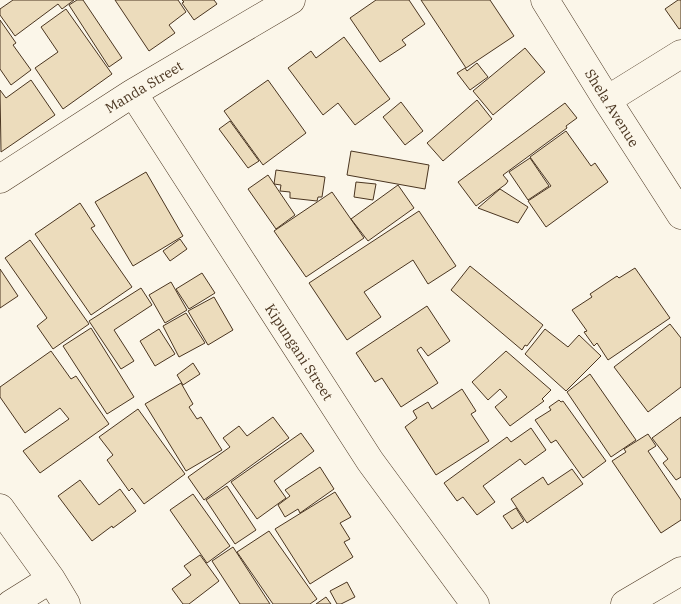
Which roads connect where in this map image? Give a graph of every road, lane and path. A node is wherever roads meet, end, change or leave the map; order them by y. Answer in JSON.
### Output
{"nodes":[{"id":1,"x":291,"y":0,"type":"edge"},
{"id":2,"x":545,"y":0,"type":"edge"},
{"id":3,"x":681,"y":54,"type":"edge"},
{"id":4,"x":133,"y":93,"type":"junction"},
{"id":5,"x":607,"y":100,"type":"junction"},
{"id":6,"x":0,"y":179,"type":"edge"},
{"id":7,"x":681,"y":215,"type":"edge"},
{"id":8,"x":0,"y":508,"type":"edge"},
{"id":9,"x":681,"y":571,"type":"edge"},
{"id":10,"x":51,"y":580,"type":"junction"},
{"id":11,"x":11,"y":604,"type":"edge"},
{"id":12,"x":66,"y":604,"type":"edge"},
{"id":13,"x":474,"y":604,"type":"edge"},
{"id":14,"x":625,"y":604,"type":"edge"}],
"edges":[{"from":1,"to":4,"type":"street","name":"Manda Street"},
{"from":2,"to":5,"type":"street","name":"Shela Avenue"},
{"from":3,"to":5,"type":"street"},
{"from":4,"to":6,"type":"street","name":"Manda Street"},
{"from":4,"to":13,"type":"street","name":"Kipungani Street"},
{"from":5,"to":7,"type":"street","name":"Shela Avenue"},
{"from":8,"to":10,"type":"street"},
{"from":9,"to":14,"type":"street"},
{"from":10,"to":11,"type":"street"},
{"from":10,"to":12,"type":"street"}]}
